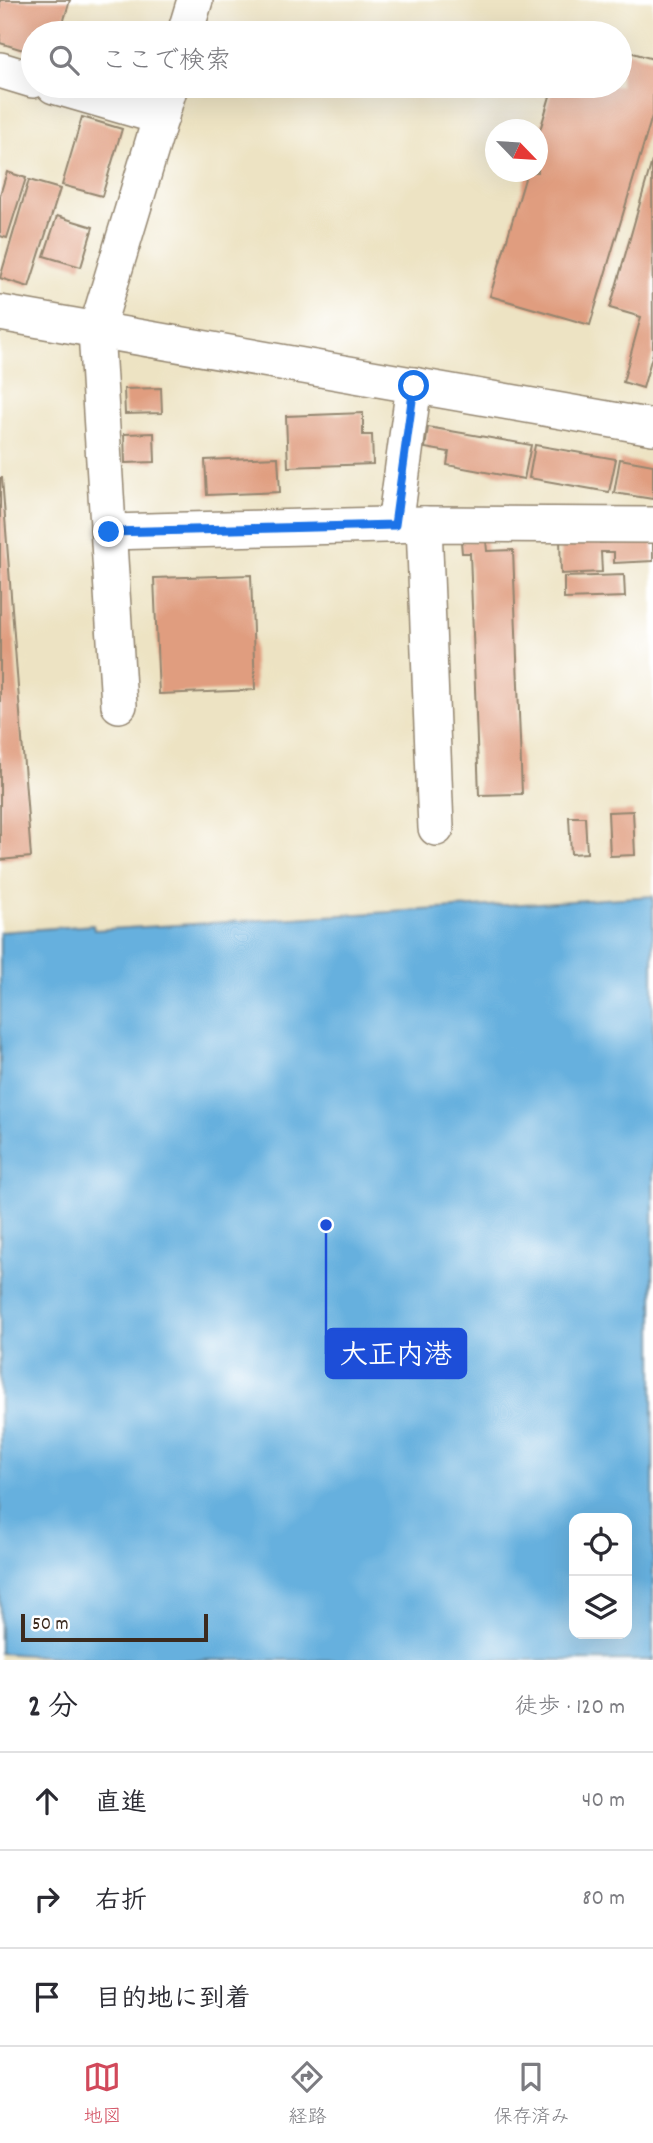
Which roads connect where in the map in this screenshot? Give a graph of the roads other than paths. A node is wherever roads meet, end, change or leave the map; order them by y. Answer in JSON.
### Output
{"nodes":[{"id":1,"x":195,"y":0,"type":"edge"},
{"id":2,"x":189,"y":21,"type":"edge"},
{"id":3,"x":0,"y":70,"type":"edge"},
{"id":4,"x":21,"y":76,"type":"edge"},
{"id":5,"x":137,"y":98,"type":"edge"},
{"id":6,"x":165,"y":102,"type":"edge"},
{"id":7,"x":0,"y":313,"type":"edge"},
{"id":8,"x":96,"y":331,"type":"junction"},
{"id":9,"x":414,"y":386,"type":"junction"},
{"id":10,"x":653,"y":427,"type":"edge"},
{"id":11,"x":410,"y":524,"type":"junction"},
{"id":12,"x":653,"y":525,"type":"edge"},
{"id":13,"x":109,"y":532,"type":"junction"},
{"id":14,"x":119,"y":705,"type":"dead end"},
{"id":15,"x":436,"y":828,"type":"dead end"}],
"edges":[{"from":1,"to":2,"type":"street"},
{"from":3,"to":4,"type":"street"},
{"from":5,"to":6,"type":"street"},
{"from":6,"to":8,"type":"street"},
{"from":7,"to":8,"type":"street"},
{"from":8,"to":9,"type":"street"},
{"from":8,"to":13,"type":"street"},
{"from":9,"to":10,"type":"street"},
{"from":9,"to":11,"type":"street"},
{"from":11,"to":12,"type":"street"},
{"from":11,"to":13,"type":"street"},
{"from":11,"to":15,"type":"street"},
{"from":13,"to":14,"type":"street"}]}
